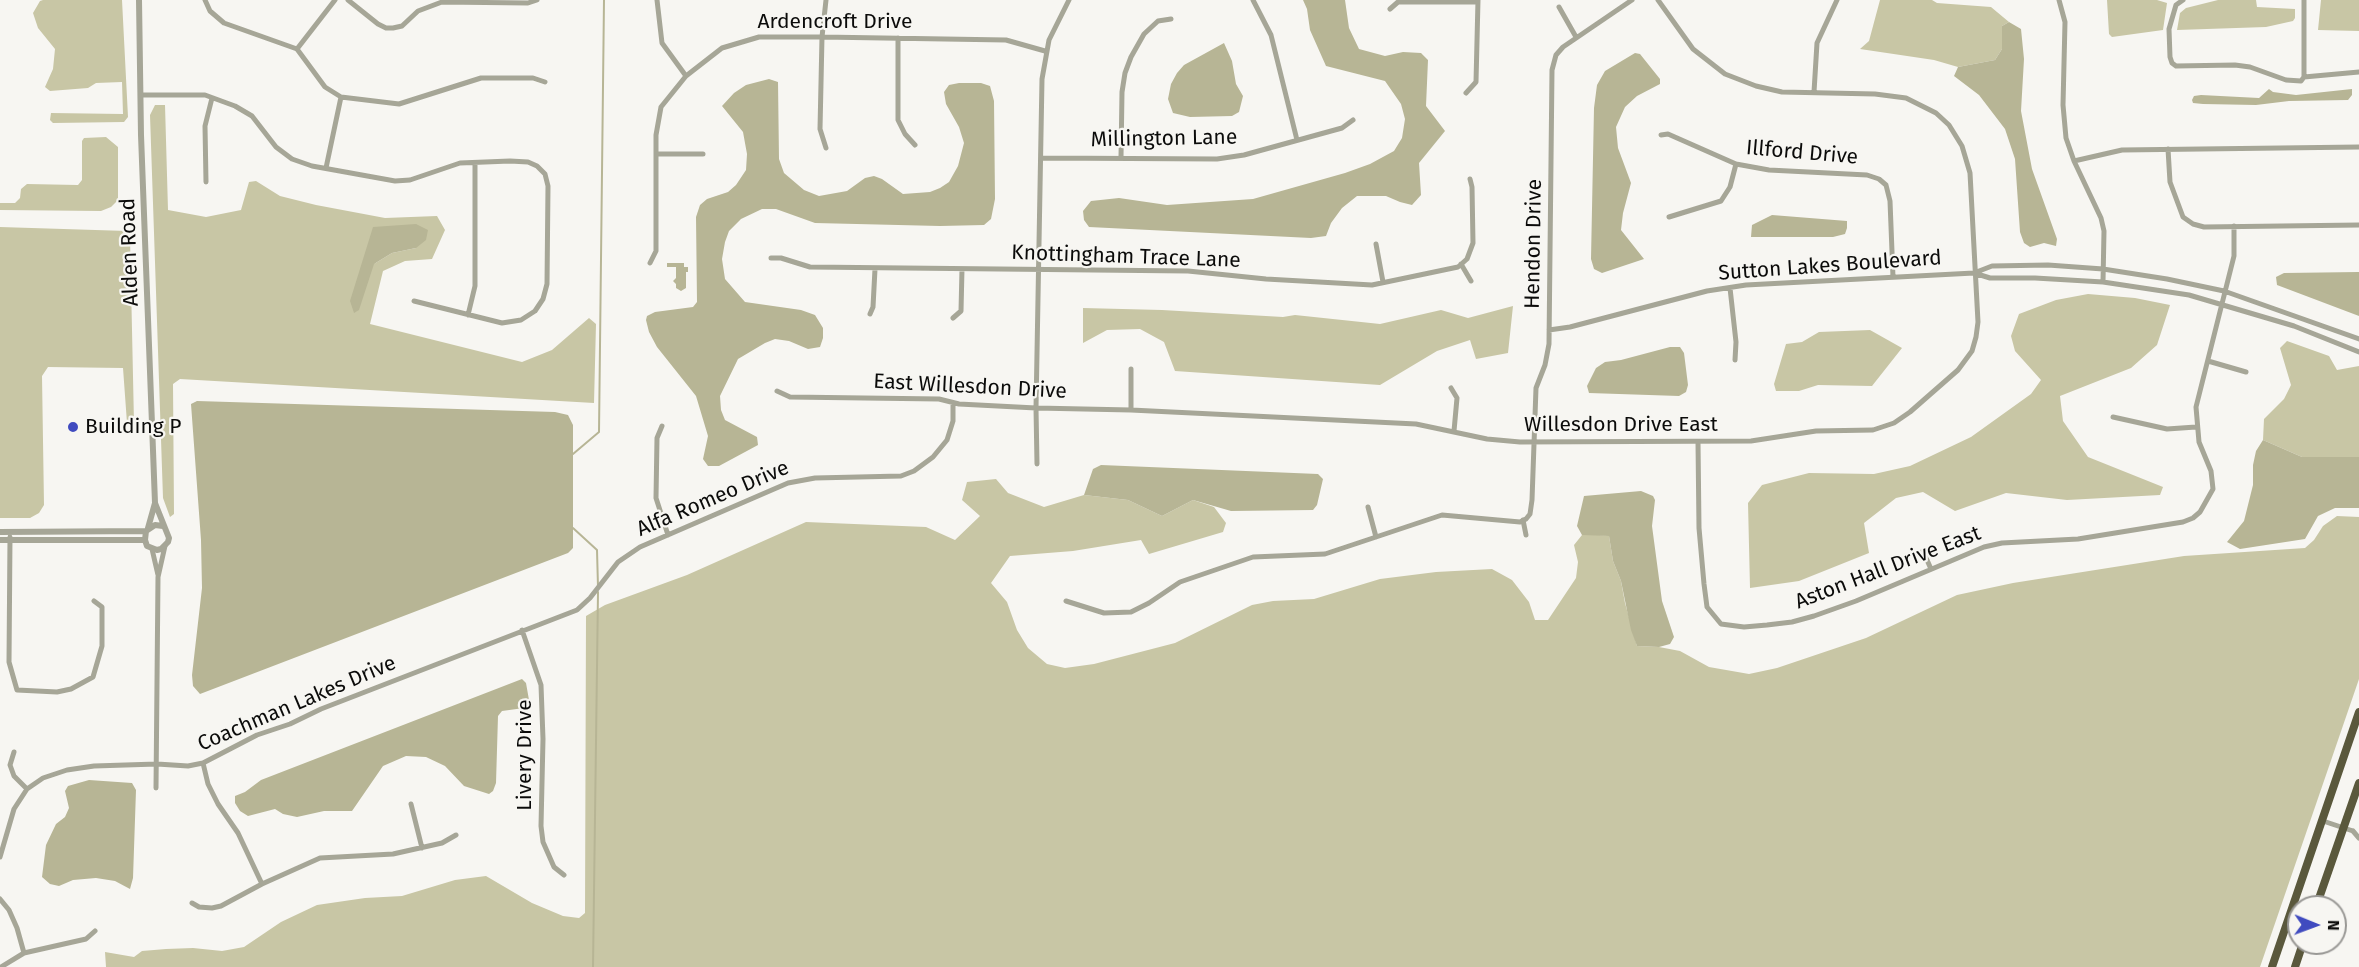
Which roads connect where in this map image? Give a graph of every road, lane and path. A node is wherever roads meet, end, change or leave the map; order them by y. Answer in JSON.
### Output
{"nodes":[{"id":1,"x":140,"y":0,"type":"edge"},
{"id":2,"x":205,"y":0,"type":"edge"},
{"id":3,"x":335,"y":0,"type":"edge"},
{"id":4,"x":348,"y":0,"type":"edge"},
{"id":5,"x":537,"y":0,"type":"edge"},
{"id":6,"x":657,"y":0,"type":"edge"},
{"id":7,"x":826,"y":0,"type":"edge"},
{"id":8,"x":1069,"y":0,"type":"edge"},
{"id":9,"x":1253,"y":0,"type":"edge"},
{"id":10,"x":1632,"y":0,"type":"edge"},
{"id":11,"x":1658,"y":0,"type":"edge"},
{"id":12,"x":1837,"y":0,"type":"edge"},
{"id":13,"x":2059,"y":0,"type":"edge"},
{"id":14,"x":2183,"y":0,"type":"edge"},
{"id":15,"x":2304,"y":0,"type":"edge"},
{"id":16,"x":1478,"y":1,"type":"edge"},
{"id":17,"x":1559,"y":7,"type":"dead end"},
{"id":18,"x":1390,"y":9,"type":"dead end"},
{"id":19,"x":1171,"y":19,"type":"dead end"},
{"id":20,"x":822,"y":37,"type":"junction"},
{"id":21,"x":1576,"y":37,"type":"junction"},
{"id":22,"x":898,"y":38,"type":"junction"},
{"id":23,"x":297,"y":49,"type":"junction"},
{"id":24,"x":1046,"y":51,"type":"junction"},
{"id":25,"x":2359,"y":72,"type":"edge"},
{"id":26,"x":686,"y":76,"type":"junction"},
{"id":27,"x":2304,"y":77,"type":"junction"},
{"id":28,"x":545,"y":82,"type":"dead end"},
{"id":29,"x":1814,"y":92,"type":"junction"},
{"id":30,"x":1466,"y":93,"type":"dead end"},
{"id":31,"x":141,"y":95,"type":"junction"},
{"id":32,"x":341,"y":97,"type":"junction"},
{"id":33,"x":212,"y":98,"type":"junction"},
{"id":34,"x":1353,"y":120,"type":"dead end"},
{"id":35,"x":1661,"y":135,"type":"dead end"},
{"id":36,"x":1297,"y":140,"type":"junction"},
{"id":37,"x":915,"y":145,"type":"dead end"},
{"id":38,"x":2359,"y":147,"type":"edge"},
{"id":39,"x":826,"y":148,"type":"dead end"},
{"id":40,"x":2168,"y":149,"type":"junction"},
{"id":41,"x":657,"y":154,"type":"junction"},
{"id":42,"x":703,"y":154,"type":"dead end"},
{"id":43,"x":1121,"y":157,"type":"junction"},
{"id":44,"x":1042,"y":158,"type":"junction"},
{"id":45,"x":2074,"y":161,"type":"junction"},
{"id":46,"x":475,"y":163,"type":"junction"},
{"id":47,"x":1736,"y":164,"type":"junction"},
{"id":48,"x":326,"y":168,"type":"junction"},
{"id":49,"x":1470,"y":179,"type":"dead end"},
{"id":50,"x":206,"y":182,"type":"dead end"},
{"id":51,"x":1669,"y":216,"type":"dead end"},
{"id":52,"x":2359,"y":225,"type":"edge"},
{"id":53,"x":2234,"y":226,"type":"junction"},
{"id":54,"x":1376,"y":244,"type":"dead end"},
{"id":55,"x":771,"y":258,"type":"dead end"},
{"id":56,"x":650,"y":263,"type":"dead end"},
{"id":57,"x":1461,"y":264,"type":"junction"},
{"id":58,"x":875,"y":269,"type":"junction"},
{"id":59,"x":962,"y":269,"type":"junction"},
{"id":60,"x":2103,"y":269,"type":"junction"},
{"id":61,"x":1039,"y":270,"type":"junction"},
{"id":62,"x":1974,"y":273,"type":"junction"},
{"id":63,"x":1893,"y":277,"type":"junction"},
{"id":64,"x":1471,"y":281,"type":"dead end"},
{"id":65,"x":1383,"y":282,"type":"junction"},
{"id":66,"x":2103,"y":282,"type":"junction"},
{"id":67,"x":1730,"y":288,"type":"junction"},
{"id":68,"x":2224,"y":291,"type":"junction"},
{"id":69,"x":414,"y":301,"type":"dead end"},
{"id":70,"x":2222,"y":303,"type":"junction"},
{"id":71,"x":870,"y":314,"type":"dead end"},
{"id":72,"x":468,"y":315,"type":"junction"},
{"id":73,"x":953,"y":318,"type":"dead end"},
{"id":74,"x":2329,"y":327,"type":"junction"},
{"id":75,"x":1549,"y":330,"type":"junction"},
{"id":76,"x":2325,"y":339,"type":"junction"},
{"id":77,"x":2359,"y":339,"type":"edge"},
{"id":78,"x":2359,"y":352,"type":"edge"},
{"id":79,"x":1735,"y":360,"type":"dead end"},
{"id":80,"x":2208,"y":361,"type":"junction"},
{"id":81,"x":1131,"y":369,"type":"dead end"},
{"id":82,"x":2246,"y":372,"type":"dead end"},
{"id":83,"x":1451,"y":388,"type":"dead end"},
{"id":84,"x":777,"y":391,"type":"dead end"},
{"id":85,"x":953,"y":403,"type":"junction"},
{"id":86,"x":1036,"y":408,"type":"junction"},
{"id":87,"x":1131,"y":410,"type":"junction"},
{"id":88,"x":1162,"y":412,"type":"joint"},
{"id":89,"x":2113,"y":417,"type":"dead end"},
{"id":90,"x":662,"y":426,"type":"dead end"},
{"id":91,"x":2196,"y":427,"type":"junction"},
{"id":92,"x":1454,"y":431,"type":"junction"},
{"id":93,"x":1533,"y":442,"type":"junction"},
{"id":94,"x":1698,"y":442,"type":"junction"},
{"id":95,"x":1037,"y":464,"type":"dead end"},
{"id":96,"x":155,"y":503,"type":"junction"},
{"id":97,"x":1368,"y":507,"type":"dead end"},
{"id":98,"x":1522,"y":521,"type":"junction"},
{"id":99,"x":163,"y":526,"type":"junction"},
{"id":100,"x":147,"y":529,"type":"junction"},
{"id":101,"x":0,"y":532,"type":"edge"},
{"id":102,"x":10,"y":532,"type":"junction"},
{"id":103,"x":668,"y":535,"type":"junction"},
{"id":104,"x":1526,"y":535,"type":"dead end"},
{"id":105,"x":1376,"y":537,"type":"junction"},
{"id":106,"x":0,"y":540,"type":"edge"},
{"id":107,"x":10,"y":540,"type":"junction"},
{"id":108,"x":145,"y":540,"type":"junction"},
{"id":109,"x":165,"y":546,"type":"junction"},
{"id":110,"x":152,"y":549,"type":"junction"},
{"id":111,"x":1923,"y":551,"type":"dead end"},
{"id":112,"x":622,"y":558,"type":"joint"},
{"id":113,"x":1931,"y":569,"type":"junction"},
{"id":114,"x":158,"y":577,"type":"junction"},
{"id":115,"x":94,"y":601,"type":"dead end"},
{"id":116,"x":1066,"y":601,"type":"dead end"},
{"id":117,"x":522,"y":630,"type":"junction"},
{"id":118,"x":2359,"y":712,"type":"edge"},
{"id":119,"x":14,"y":752,"type":"dead end"},
{"id":120,"x":157,"y":764,"type":"junction"},
{"id":121,"x":203,"y":764,"type":"junction"},
{"id":122,"x":2359,"y":783,"type":"edge"},
{"id":123,"x":156,"y":788,"type":"dead end"},
{"id":124,"x":27,"y":789,"type":"junction"},
{"id":125,"x":411,"y":804,"type":"dead end"},
{"id":126,"x":2323,"y":821,"type":"junction"},
{"id":127,"x":2343,"y":828,"type":"junction"},
{"id":128,"x":2356,"y":830,"type":"edge"},
{"id":129,"x":456,"y":835,"type":"dead end"},
{"id":130,"x":2359,"y":838,"type":"edge"},
{"id":131,"x":422,"y":848,"type":"junction"},
{"id":132,"x":0,"y":857,"type":"edge"},
{"id":133,"x":564,"y":875,"type":"dead end"},
{"id":134,"x":262,"y":884,"type":"junction"},
{"id":135,"x":2320,"y":895,"type":"edge"},
{"id":136,"x":0,"y":899,"type":"edge"},
{"id":137,"x":192,"y":903,"type":"dead end"},
{"id":138,"x":95,"y":931,"type":"dead end"},
{"id":139,"x":24,"y":952,"type":"junction"},
{"id":140,"x":1,"y":967,"type":"edge"},
{"id":141,"x":2272,"y":967,"type":"edge"}],
"edges":[{"from":1,"to":31,"type":"street","name":"Alden Road"},
{"from":2,"to":23,"type":"street"},
{"from":3,"to":23,"type":"street"},
{"from":4,"to":5,"type":"street"},
{"from":6,"to":26,"type":"street"},
{"from":7,"to":20,"type":"street"},
{"from":8,"to":24,"type":"street"},
{"from":9,"to":36,"type":"street"},
{"from":10,"to":21,"type":"street","name":"Hendon Drive"},
{"from":11,"to":29,"type":"street","name":"Willesdon Drive East"},
{"from":12,"to":29,"type":"street"},
{"from":13,"to":45,"type":"street"},
{"from":14,"to":27,"type":"street"},
{"from":15,"to":27,"type":"street"},
{"from":16,"to":18,"type":"street"},
{"from":16,"to":30,"type":"street"},
{"from":17,"to":21,"type":"street"},
{"from":19,"to":43,"type":"street"},
{"from":20,"to":22,"type":"street","name":"Ardencroft Drive"},
{"from":20,"to":26,"type":"street","name":"Ardencroft Drive"},
{"from":20,"to":39,"type":"street"},
{"from":21,"to":75,"type":"street","name":"Hendon Drive"},
{"from":22,"to":24,"type":"street","name":"Ardencroft Drive"},
{"from":22,"to":37,"type":"street"},
{"from":23,"to":32,"type":"street"},
{"from":24,"to":44,"type":"street"},
{"from":25,"to":27,"type":"street"},
{"from":26,"to":41,"type":"street","name":"Ardencroft Drive"},
{"from":28,"to":32,"type":"street"},
{"from":29,"to":62,"type":"street","name":"Willesdon Drive East"},
{"from":31,"to":33,"type":"street"},
{"from":31,"to":96,"type":"street","name":"Alden Road"},
{"from":32,"to":48,"type":"street"},
{"from":33,"to":48,"type":"street"},
{"from":33,"to":50,"type":"street"},
{"from":34,"to":36,"type":"street","name":"Millington Lane"},
{"from":35,"to":47,"type":"street","name":"Illford Drive"},
{"from":36,"to":43,"type":"street","name":"Millington Lane"},
{"from":38,"to":40,"type":"street"},
{"from":40,"to":45,"type":"street"},
{"from":40,"to":53,"type":"street"},
{"from":41,"to":42,"type":"street"},
{"from":41,"to":56,"type":"street","name":"Ardencroft Drive"},
{"from":43,"to":44,"type":"street","name":"Millington Lane"},
{"from":44,"to":61,"type":"street"},
{"from":45,"to":60,"type":"street"},
{"from":46,"to":48,"type":"street"},
{"from":46,"to":72,"type":"street"},
{"from":46,"to":72,"type":"street"},
{"from":47,"to":51,"type":"street"},
{"from":47,"to":63,"type":"street","name":"Illford Drive"},
{"from":49,"to":57,"type":"street"},
{"from":52,"to":53,"type":"street"},
{"from":53,"to":68,"type":"street"},
{"from":54,"to":65,"type":"street"},
{"from":55,"to":58,"type":"street","name":"Knottingham Trace Lane"},
{"from":57,"to":64,"type":"street"},
{"from":57,"to":65,"type":"street","name":"Knottingham Trace Lane"},
{"from":58,"to":59,"type":"street","name":"Knottingham Trace Lane"},
{"from":58,"to":71,"type":"street"},
{"from":59,"to":61,"type":"street","name":"Knottingham Trace Lane"},
{"from":59,"to":73,"type":"street"},
{"from":60,"to":62,"type":"street","name":"Sutton Lakes Boulevard"},
{"from":60,"to":66,"type":"street"},
{"from":60,"to":68,"type":"street","name":"Sutton Lakes Boulevard"},
{"from":61,"to":65,"type":"street","name":"Knottingham Trace Lane"},
{"from":61,"to":86,"type":"street"},
{"from":62,"to":63,"type":"street","name":"Sutton Lakes Boulevard"},
{"from":62,"to":66,"type":"street","name":"Sutton Lakes Boulevard"},
{"from":62,"to":94,"type":"street","name":"Willesdon Drive East"},
{"from":63,"to":67,"type":"street","name":"Sutton Lakes Boulevard"},
{"from":66,"to":70,"type":"street","name":"Sutton Lakes Boulevard"},
{"from":67,"to":75,"type":"street","name":"Sutton Lakes Boulevard"},
{"from":67,"to":79,"type":"street"},
{"from":68,"to":70,"type":"street"},
{"from":68,"to":74,"type":"street","name":"Sutton Lakes Boulevard"},
{"from":69,"to":72,"type":"street"},
{"from":70,"to":76,"type":"street","name":"Sutton Lakes Boulevard"},
{"from":70,"to":80,"type":"street"},
{"from":74,"to":76,"type":"street"},
{"from":74,"to":77,"type":"street","name":"Sutton Lakes Boulevard"},
{"from":75,"to":93,"type":"street","name":"Hendon Drive"},
{"from":76,"to":78,"type":"street","name":"Sutton Lakes Boulevard"},
{"from":80,"to":82,"type":"street"},
{"from":80,"to":91,"type":"street"},
{"from":81,"to":87,"type":"street"},
{"from":83,"to":92,"type":"street"},
{"from":84,"to":85,"type":"street","name":"East Willesdon Drive"},
{"from":85,"to":86,"type":"street","name":"East Willesdon Drive"},
{"from":85,"to":103,"type":"street","name":"Alfa Romeo Drive"},
{"from":86,"to":87,"type":"street","name":"East Willesdon Drive"},
{"from":86,"to":95,"type":"street"},
{"from":87,"to":88,"type":"street","name":"East Willesdon Drive"},
{"from":88,"to":92,"type":"street","name":"Willesdon Drive East"},
{"from":89,"to":91,"type":"street"},
{"from":90,"to":103,"type":"street"},
{"from":91,"to":113,"type":"street","name":"Aston Hall Drive East"},
{"from":92,"to":93,"type":"street","name":"Willesdon Drive East"},
{"from":93,"to":94,"type":"street","name":"Willesdon Drive East"},
{"from":93,"to":98,"type":"street","name":"Hendon Drive"},
{"from":94,"to":113,"type":"street","name":"Aston Hall Drive East"},
{"from":96,"to":99,"type":"street","name":"Alden Road"},
{"from":96,"to":100,"type":"street","name":"Alden Road"},
{"from":97,"to":105,"type":"street"},
{"from":98,"to":104,"type":"street"},
{"from":98,"to":105,"type":"street"},
{"from":99,"to":100,"type":"street"},
{"from":99,"to":109,"type":"street"},
{"from":100,"to":102,"type":"street"},
{"from":100,"to":108,"type":"street"},
{"from":101,"to":102,"type":"street"},
{"from":102,"to":107,"type":"street"},
{"from":103,"to":112,"type":"street","name":"Alfa Romeo Drive"},
{"from":105,"to":116,"type":"street"},
{"from":106,"to":107,"type":"street"},
{"from":107,"to":108,"type":"street"},
{"from":107,"to":115,"type":"street"},
{"from":108,"to":110,"type":"street"},
{"from":109,"to":110,"type":"street"},
{"from":109,"to":114,"type":"street"},
{"from":110,"to":114,"type":"street"},
{"from":111,"to":113,"type":"street"},
{"from":112,"to":117,"type":"street","name":"Coachman Lakes Drive"},
{"from":114,"to":120,"type":"street"},
{"from":117,"to":121,"type":"street","name":"Coachman Lakes Drive"},
{"from":117,"to":133,"type":"street","name":"Livery Drive"},
{"from":118,"to":126,"type":"highway"},
{"from":119,"to":124,"type":"street"},
{"from":120,"to":121,"type":"street","name":"Coachman Lakes Drive"},
{"from":120,"to":123,"type":"street"},
{"from":120,"to":124,"type":"street","name":"Coachman Lakes Drive"},
{"from":121,"to":134,"type":"street"},
{"from":122,"to":127,"type":"highway"},
{"from":124,"to":132,"type":"street"},
{"from":125,"to":131,"type":"street"},
{"from":126,"to":127,"type":"street"},
{"from":126,"to":141,"type":"highway"},
{"from":127,"to":128,"type":"street"},
{"from":127,"to":135,"type":"highway"},
{"from":128,"to":130,"type":"street"},
{"from":129,"to":131,"type":"street"},
{"from":131,"to":134,"type":"street"},
{"from":134,"to":137,"type":"street"},
{"from":136,"to":139,"type":"street"},
{"from":138,"to":139,"type":"street"},
{"from":139,"to":140,"type":"street"}]}
